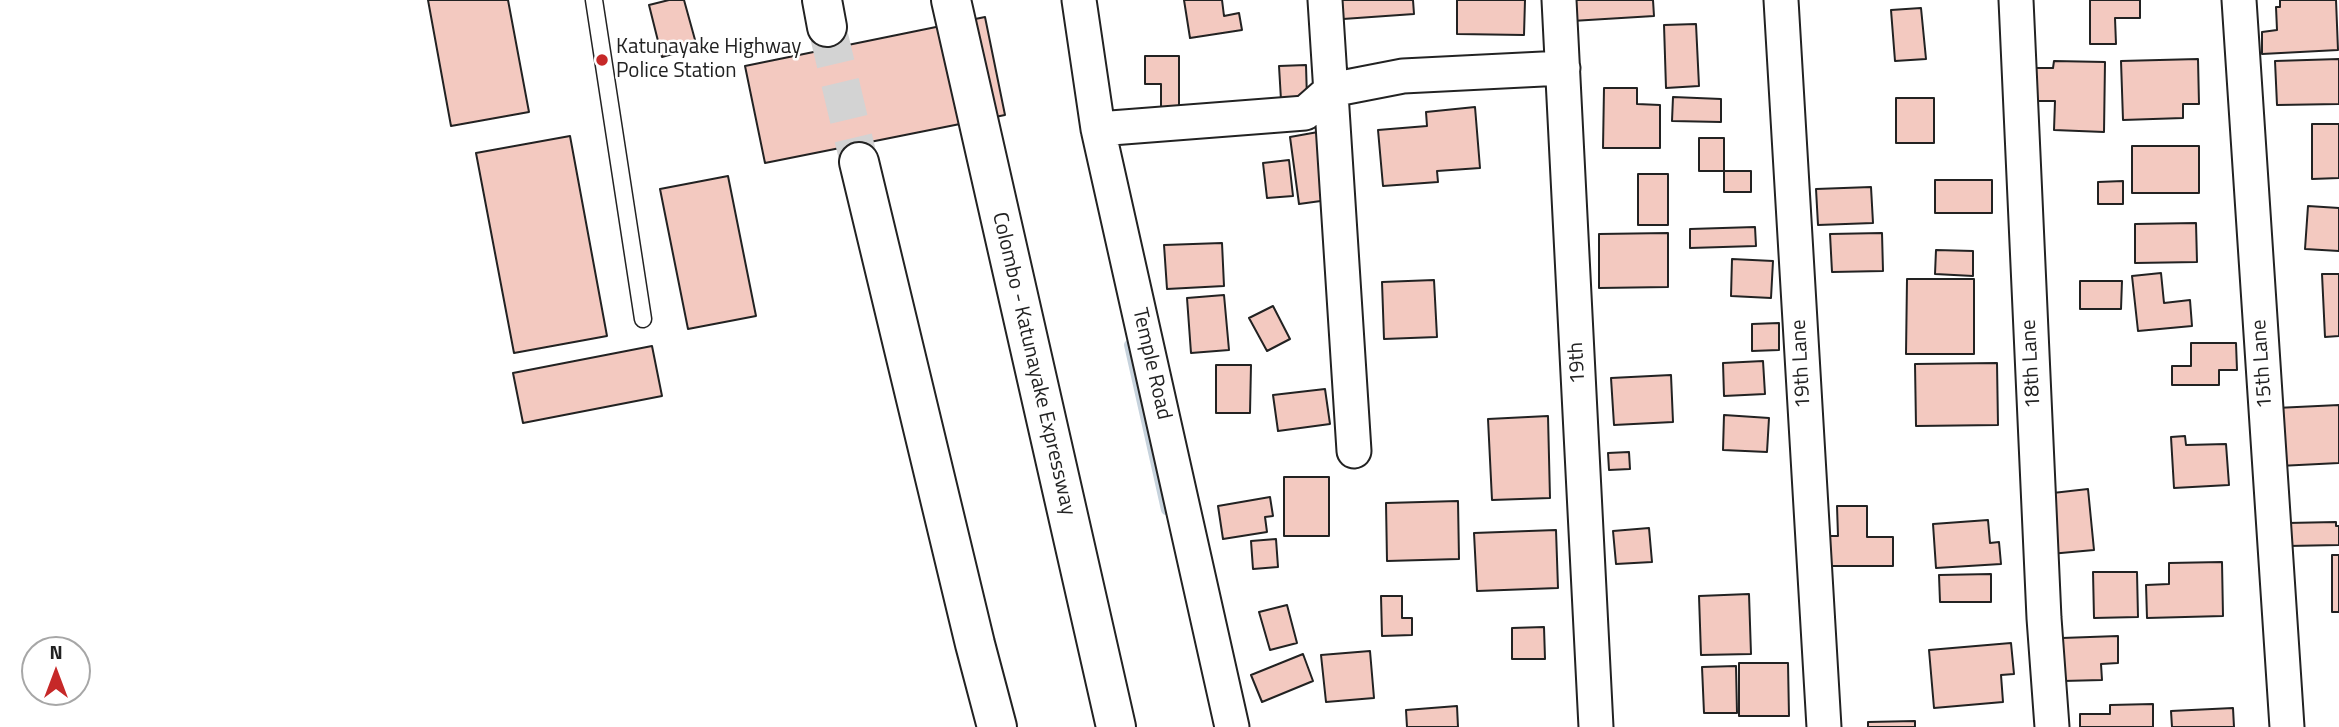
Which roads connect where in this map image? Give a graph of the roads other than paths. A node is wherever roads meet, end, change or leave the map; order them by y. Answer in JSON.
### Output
{"nodes":[{"id":1,"x":594,"y":0,"type":"edge"},
{"id":2,"x":951,"y":0,"type":"edge"},
{"id":3,"x":1079,"y":0,"type":"edge"},
{"id":4,"x":1325,"y":0,"type":"edge"},
{"id":5,"x":1559,"y":0,"type":"edge"},
{"id":6,"x":1781,"y":0,"type":"edge"},
{"id":7,"x":2016,"y":0,"type":"edge"},
{"id":8,"x":2239,"y":0,"type":"edge"},
{"id":9,"x":1563,"y":68,"type":"junction"},
{"id":10,"x":1331,"y":90,"type":"junction"},
{"id":11,"x":1098,"y":129,"type":"junction"},
{"id":12,"x":859,"y":162,"type":"tunnel mouth"},
{"id":13,"x":643,"y":319,"type":"dead end"},
{"id":14,"x":1354,"y":452,"type":"dead end"},
{"id":15,"x":998,"y":727,"type":"edge"},
{"id":16,"x":1116,"y":727,"type":"edge"},
{"id":17,"x":1232,"y":727,"type":"edge"},
{"id":18,"x":1596,"y":727,"type":"edge"},
{"id":19,"x":1824,"y":727,"type":"edge"},
{"id":20,"x":2052,"y":727,"type":"edge"},
{"id":21,"x":2287,"y":727,"type":"edge"}],
"edges":[{"from":1,"to":13,"type":"lane"},
{"from":2,"to":16,"type":"highway","name":"Colombo - Katunayake Expressway"},
{"from":3,"to":11,"type":"street","name":"Temple Road"},
{"from":4,"to":10,"type":"street"},
{"from":5,"to":9,"type":"street","name":"19th"},
{"from":6,"to":19,"type":"street","name":"19th Lane"},
{"from":7,"to":20,"type":"street","name":"18th Lane"},
{"from":8,"to":21,"type":"street","name":"15th Lane"},
{"from":9,"to":10,"type":"street"},
{"from":9,"to":18,"type":"street","name":"19th"},
{"from":10,"to":11,"type":"street"},
{"from":10,"to":14,"type":"street"},
{"from":11,"to":17,"type":"street","name":"Temple Road"},
{"from":12,"to":15,"type":"highway"}]}
